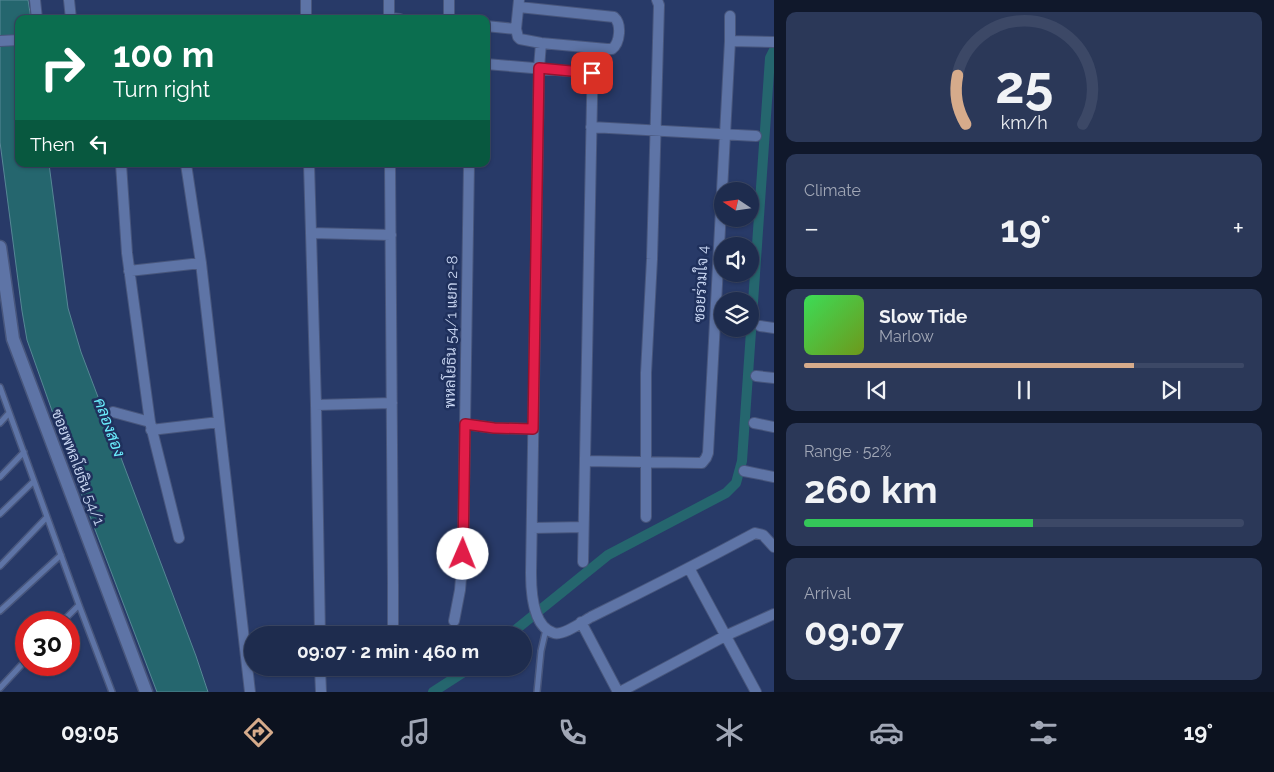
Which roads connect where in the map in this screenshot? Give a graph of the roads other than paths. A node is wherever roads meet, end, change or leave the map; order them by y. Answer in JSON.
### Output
{"nodes":[{"id":1,"x":35,"y":0,"type":"edge"},
{"id":2,"x":69,"y":0,"type":"edge"},
{"id":3,"x":306,"y":0,"type":"edge"},
{"id":4,"x":389,"y":0,"type":"edge"},
{"id":5,"x":449,"y":0,"type":"edge"},
{"id":6,"x":657,"y":0,"type":"edge"},
{"id":7,"x":519,"y":3,"type":"edge"},
{"id":8,"x":37,"y":15,"type":"edge"},
{"id":9,"x":71,"y":15,"type":"edge"},
{"id":10,"x":306,"y":15,"type":"edge"},
{"id":11,"x":392,"y":15,"type":"edge"},
{"id":12,"x":449,"y":15,"type":"edge"},
{"id":13,"x":730,"y":16,"type":"dead end"},
{"id":14,"x":490,"y":26,"type":"edge"},
{"id":15,"x":516,"y":29,"type":"junction"},
{"id":16,"x":15,"y":40,"type":"edge"},
{"id":17,"x":0,"y":41,"type":"edge"},
{"id":18,"x":730,"y":41,"type":"junction"},
{"id":19,"x":774,"y":42,"type":"edge"},
{"id":20,"x":541,"y":43,"type":"junction"},
{"id":21,"x":593,"y":48,"type":"junction"},
{"id":22,"x":490,"y":64,"type":"edge"},
{"id":23,"x":539,"y":68,"type":"junction"},
{"id":24,"x":592,"y":73,"type":"junction"},
{"id":25,"x":592,"y":127,"type":"junction"},
{"id":26,"x":656,"y":130,"type":"junction"},
{"id":27,"x":724,"y":134,"type":"junction"},
{"id":28,"x":756,"y":136,"type":"dead end"},
{"id":29,"x":121,"y":167,"type":"edge"},
{"id":30,"x":186,"y":167,"type":"edge"},
{"id":31,"x":310,"y":167,"type":"edge"},
{"id":32,"x":390,"y":167,"type":"edge"},
{"id":33,"x":469,"y":167,"type":"edge"},
{"id":34,"x":311,"y":233,"type":"junction"},
{"id":35,"x":391,"y":235,"type":"junction"},
{"id":36,"x":0,"y":248,"type":"edge"},
{"id":37,"x":201,"y":263,"type":"junction"},
{"id":38,"x":129,"y":272,"type":"junction"},
{"id":39,"x":760,"y":326,"type":"dead end"},
{"id":40,"x":774,"y":328,"type":"edge"},
{"id":41,"x":756,"y":376,"type":"dead end"},
{"id":42,"x":774,"y":378,"type":"edge"},
{"id":43,"x":0,"y":387,"type":"edge"},
{"id":44,"x":392,"y":403,"type":"junction"},
{"id":45,"x":316,"y":405,"type":"junction"},
{"id":46,"x":113,"y":412,"type":"dead end"},
{"id":47,"x":9,"y":413,"type":"junction"},
{"id":48,"x":219,"y":422,"type":"junction"},
{"id":49,"x":0,"y":423,"type":"edge"},
{"id":50,"x":465,"y":424,"type":"junction"},
{"id":51,"x":754,"y":424,"type":"dead end"},
{"id":52,"x":150,"y":426,"type":"junction"},
{"id":53,"x":774,"y":427,"type":"edge"},
{"id":54,"x":533,"y":429,"type":"junction"},
{"id":55,"x":24,"y":452,"type":"junction"},
{"id":56,"x":585,"y":461,"type":"junction"},
{"id":57,"x":646,"y":462,"type":"junction"},
{"id":58,"x":744,"y":471,"type":"dead end"},
{"id":59,"x":0,"y":477,"type":"edge"},
{"id":60,"x":774,"y":477,"type":"edge"},
{"id":61,"x":34,"y":481,"type":"junction"},
{"id":62,"x":0,"y":514,"type":"edge"},
{"id":63,"x":646,"y":516,"type":"dead end"},
{"id":64,"x":47,"y":517,"type":"junction"},
{"id":65,"x":583,"y":527,"type":"junction"},
{"id":66,"x":532,"y":528,"type":"junction"},
{"id":67,"x":179,"y":538,"type":"dead end"},
{"id":68,"x":774,"y":547,"type":"edge"},
{"id":69,"x":61,"y":555,"type":"junction"},
{"id":70,"x":583,"y":562,"type":"dead end"},
{"id":71,"x":0,"y":566,"type":"edge"},
{"id":72,"x":689,"y":568,"type":"junction"},
{"id":73,"x":79,"y":605,"type":"junction"},
{"id":74,"x":0,"y":611,"type":"edge"},
{"id":75,"x":73,"y":611,"type":"edge"},
{"id":76,"x":774,"y":614,"type":"edge"},
{"id":77,"x":454,"y":621,"type":"dead end"},
{"id":78,"x":581,"y":622,"type":"junction"},
{"id":79,"x":543,"y":624,"type":"junction"},
{"id":80,"x":320,"y":626,"type":"edge"},
{"id":81,"x":393,"y":626,"type":"edge"},
{"id":82,"x":725,"y":636,"type":"junction"},
{"id":83,"x":15,"y":672,"type":"edge"},
{"id":84,"x":320,"y":676,"type":"edge"},
{"id":85,"x":0,"y":688,"type":"edge"},
{"id":86,"x":112,"y":692,"type":"edge"},
{"id":87,"x":146,"y":692,"type":"edge"},
{"id":88,"x":250,"y":692,"type":"edge"},
{"id":89,"x":320,"y":692,"type":"edge"},
{"id":90,"x":537,"y":692,"type":"edge"},
{"id":91,"x":619,"y":692,"type":"edge"},
{"id":92,"x":756,"y":692,"type":"edge"}],
"edges":[{"from":1,"to":8,"type":"street"},
{"from":2,"to":9,"type":"street"},
{"from":3,"to":10,"type":"street"},
{"from":4,"to":11,"type":"street"},
{"from":5,"to":12,"type":"street"},
{"from":6,"to":26,"type":"street"},
{"from":7,"to":15,"type":"street"},
{"from":7,"to":21,"type":"street"},
{"from":13,"to":18,"type":"street","name":"ซอยร่วมใจ 4"},
{"from":14,"to":15,"type":"street"},
{"from":15,"to":20,"type":"street"},
{"from":16,"to":17,"type":"street"},
{"from":18,"to":19,"type":"street"},
{"from":18,"to":27,"type":"street","name":"ซอยร่วมใจ 4"},
{"from":20,"to":21,"type":"street"},
{"from":20,"to":23,"type":"street"},
{"from":21,"to":24,"type":"street"},
{"from":22,"to":23,"type":"street"},
{"from":23,"to":24,"type":"street"},
{"from":23,"to":54,"type":"street"},
{"from":24,"to":25,"type":"street"},
{"from":25,"to":26,"type":"street"},
{"from":25,"to":56,"type":"street"},
{"from":26,"to":27,"type":"street"},
{"from":26,"to":57,"type":"street"},
{"from":27,"to":28,"type":"street"},
{"from":27,"to":57,"type":"street","name":"ซอยร่วมใจ 4"},
{"from":29,"to":38,"type":"street"},
{"from":30,"to":37,"type":"street"},
{"from":31,"to":34,"type":"street"},
{"from":32,"to":35,"type":"street"},
{"from":33,"to":50,"type":"street","name":"พหลโยธิน 54/1 แยก 2-8"},
{"from":34,"to":35,"type":"street"},
{"from":34,"to":45,"type":"street"},
{"from":35,"to":44,"type":"street"},
{"from":36,"to":87,"type":"street","name":"ซอยพหลโยธิน 54/1"},
{"from":37,"to":38,"type":"street"},
{"from":37,"to":48,"type":"street"},
{"from":38,"to":52,"type":"street"},
{"from":39,"to":40,"type":"street"},
{"from":41,"to":42,"type":"street"},
{"from":43,"to":47,"type":"lane"},
{"from":44,"to":45,"type":"street"},
{"from":44,"to":81,"type":"street"},
{"from":45,"to":80,"type":"street"},
{"from":46,"to":52,"type":"street"},
{"from":47,"to":49,"type":"lane"},
{"from":47,"to":55,"type":"lane"},
{"from":48,"to":52,"type":"street"},
{"from":48,"to":88,"type":"street"},
{"from":50,"to":54,"type":"street"},
{"from":50,"to":77,"type":"street","name":"พหลโยธิน 54/1 แยก 2-8"},
{"from":51,"to":53,"type":"street"},
{"from":52,"to":67,"type":"street"},
{"from":54,"to":66,"type":"street"},
{"from":55,"to":59,"type":"lane"},
{"from":55,"to":61,"type":"lane"},
{"from":56,"to":57,"type":"street"},
{"from":56,"to":65,"type":"street"},
{"from":57,"to":63,"type":"street"},
{"from":58,"to":60,"type":"street"},
{"from":61,"to":62,"type":"lane"},
{"from":61,"to":64,"type":"lane"},
{"from":64,"to":69,"type":"lane"},
{"from":64,"to":71,"type":"lane"},
{"from":65,"to":66,"type":"street"},
{"from":65,"to":70,"type":"street"},
{"from":66,"to":79,"type":"street"},
{"from":68,"to":72,"type":"street"},
{"from":69,"to":73,"type":"lane"},
{"from":69,"to":74,"type":"lane"},
{"from":72,"to":78,"type":"street"},
{"from":72,"to":82,"type":"street"},
{"from":73,"to":75,"type":"lane"},
{"from":73,"to":86,"type":"lane"},
{"from":76,"to":82,"type":"street"},
{"from":78,"to":79,"type":"street"},
{"from":78,"to":91,"type":"street"},
{"from":79,"to":90,"type":"lane"},
{"from":82,"to":91,"type":"street"},
{"from":82,"to":92,"type":"street"},
{"from":83,"to":85,"type":"lane"},
{"from":84,"to":89,"type":"street"}]}
